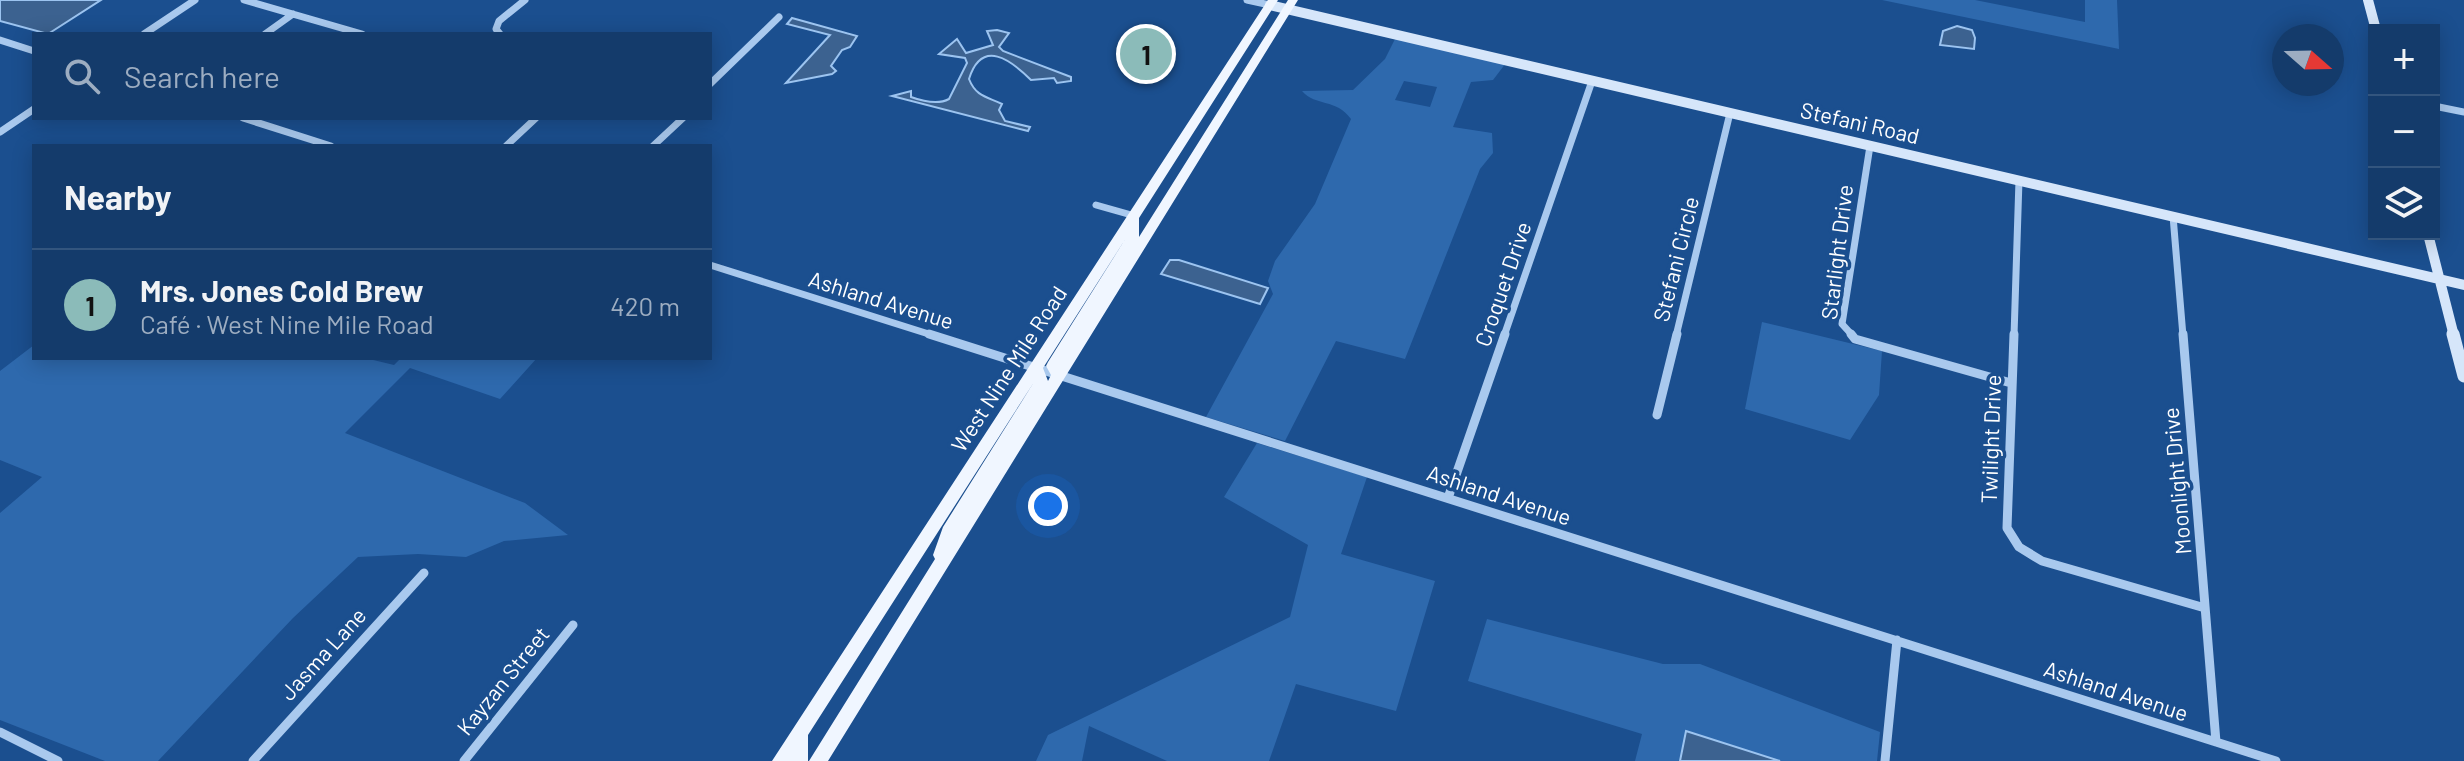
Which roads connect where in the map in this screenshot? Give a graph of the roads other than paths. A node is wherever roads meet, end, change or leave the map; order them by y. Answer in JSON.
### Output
{"nodes":[{"id":1,"x":195,"y":0,"type":"edge"},
{"id":2,"x":244,"y":0,"type":"edge"},
{"id":3,"x":525,"y":0,"type":"edge"},
{"id":4,"x":1247,"y":0,"type":"edge"},
{"id":5,"x":2368,"y":0,"type":"edge"},
{"id":6,"x":1271,"y":3,"type":"edge"},
{"id":7,"x":1288,"y":3,"type":"edge"},
{"id":8,"x":293,"y":14,"type":"junction"},
{"id":9,"x":779,"y":17,"type":"dead end"},
{"id":10,"x":2374,"y":24,"type":"edge"},
{"id":11,"x":147,"y":32,"type":"edge"},
{"id":12,"x":268,"y":32,"type":"edge"},
{"id":13,"x":355,"y":32,"type":"edge"},
{"id":14,"x":498,"y":32,"type":"edge"},
{"id":15,"x":0,"y":40,"type":"edge"},
{"id":16,"x":32,"y":50,"type":"edge"},
{"id":17,"x":1592,"y":81,"type":"junction"},
{"id":18,"x":712,"y":82,"type":"edge"},
{"id":19,"x":2440,"y":107,"type":"edge"},
{"id":20,"x":32,"y":110,"type":"edge"},
{"id":21,"x":2464,"y":112,"type":"edge"},
{"id":22,"x":1730,"y":113,"type":"junction"},
{"id":23,"x":1219,"y":119,"type":"junction"},
{"id":24,"x":249,"y":120,"type":"edge"},
{"id":25,"x":534,"y":120,"type":"edge"},
{"id":26,"x":681,"y":120,"type":"edge"},
{"id":27,"x":0,"y":132,"type":"edge"},
{"id":28,"x":325,"y":144,"type":"edge"},
{"id":29,"x":508,"y":144,"type":"edge"},
{"id":30,"x":655,"y":144,"type":"edge"},
{"id":31,"x":1870,"y":146,"type":"junction"},
{"id":32,"x":2019,"y":180,"type":"junction"},
{"id":33,"x":1096,"y":205,"type":"dead end"},
{"id":34,"x":1135,"y":216,"type":"junction"},
{"id":35,"x":2173,"y":216,"type":"junction"},
{"id":36,"x":2430,"y":240,"type":"edge"},
{"id":37,"x":712,"y":266,"type":"edge"},
{"id":38,"x":2440,"y":279,"type":"junction"},
{"id":39,"x":2464,"y":285,"type":"edge"},
{"id":40,"x":1036,"y":368,"type":"junction"},
{"id":41,"x":1059,"y":375,"type":"junction"},
{"id":42,"x":2464,"y":376,"type":"edge"},
{"id":43,"x":2011,"y":383,"type":"junction"},
{"id":44,"x":1657,"y":415,"type":"dead end"},
{"id":45,"x":1448,"y":498,"type":"junction"},
{"id":46,"x":937,"y":571,"type":"junction"},
{"id":47,"x":424,"y":573,"type":"dead end"},
{"id":48,"x":2205,"y":608,"type":"junction"},
{"id":49,"x":573,"y":625,"type":"dead end"},
{"id":50,"x":1897,"y":640,"type":"junction"},
{"id":51,"x":0,"y":732,"type":"edge"},
{"id":52,"x":799,"y":733,"type":"junction"},
{"id":53,"x":2216,"y":742,"type":"junction"},
{"id":54,"x":41,"y":752,"type":"junction"},
{"id":55,"x":32,"y":761,"type":"edge"},
{"id":56,"x":58,"y":761,"type":"edge"},
{"id":57,"x":253,"y":761,"type":"edge"},
{"id":58,"x":464,"y":761,"type":"edge"},
{"id":59,"x":781,"y":761,"type":"edge"},
{"id":60,"x":799,"y":761,"type":"edge"},
{"id":61,"x":818,"y":761,"type":"edge"},
{"id":62,"x":1885,"y":761,"type":"edge"},
{"id":63,"x":2276,"y":761,"type":"edge"}],
"edges":[{"from":1,"to":11,"type":"street"},
{"from":2,"to":8,"type":"street"},
{"from":3,"to":14,"type":"street"},
{"from":4,"to":6,"type":"street","name":"Stefani Road"},
{"from":5,"to":10,"type":"street"},
{"from":6,"to":7,"type":"street","name":"Stefani Road"},
{"from":6,"to":23,"type":"main road"},
{"from":6,"to":34,"type":"main road","name":"West Nine Mile Road"},
{"from":7,"to":17,"type":"street","name":"Stefani Road"},
{"from":7,"to":23,"type":"main road","name":"West Nine Mile Road"},
{"from":8,"to":12,"type":"street"},
{"from":8,"to":13,"type":"street"},
{"from":9,"to":18,"type":"street"},
{"from":15,"to":16,"type":"street"},
{"from":17,"to":22,"type":"street","name":"Stefani Road"},
{"from":17,"to":45,"type":"street","name":"Croquet Drive"},
{"from":19,"to":21,"type":"street"},
{"from":20,"to":27,"type":"street"},
{"from":22,"to":31,"type":"street","name":"Stefani Road"},
{"from":22,"to":44,"type":"street","name":"Stefani Circle"},
{"from":23,"to":41,"type":"main road","name":"West Nine Mile Road"},
{"from":24,"to":28,"type":"street"},
{"from":25,"to":29,"type":"street"},
{"from":26,"to":30,"type":"street"},
{"from":31,"to":32,"type":"street","name":"Stefani Road"},
{"from":31,"to":43,"type":"street","name":"Starlight Drive"},
{"from":32,"to":35,"type":"street","name":"Stefani Road"},
{"from":32,"to":43,"type":"street","name":"Twilight Drive"},
{"from":33,"to":34,"type":"street"},
{"from":34,"to":40,"type":"main road","name":"West Nine Mile Road"},
{"from":34,"to":41,"type":"main road"},
{"from":35,"to":38,"type":"street","name":"Stefani Road"},
{"from":35,"to":48,"type":"street","name":"Moonlight Drive"},
{"from":36,"to":38,"type":"street"},
{"from":37,"to":40,"type":"street","name":"Ashland Avenue"},
{"from":38,"to":39,"type":"street","name":"Stefani Road"},
{"from":38,"to":42,"type":"street"},
{"from":40,"to":41,"type":"street","name":"Ashland Avenue"},
{"from":40,"to":46,"type":"main road"},
{"from":40,"to":52,"type":"main road","name":"West Nine Mile Road"},
{"from":41,"to":45,"type":"street","name":"Ashland Avenue"},
{"from":41,"to":46,"type":"main road","name":"West Nine Mile Road"},
{"from":43,"to":48,"type":"street","name":"Twilight Drive"},
{"from":45,"to":50,"type":"street","name":"Ashland Avenue"},
{"from":46,"to":61,"type":"main road","name":"West Nine Mile Road"},
{"from":47,"to":57,"type":"street","name":"Jasma Lane"},
{"from":48,"to":53,"type":"street","name":"Moonlight Drive"},
{"from":49,"to":58,"type":"street","name":"Kayzan Street"},
{"from":50,"to":53,"type":"street","name":"Ashland Avenue"},
{"from":50,"to":62,"type":"street"},
{"from":51,"to":54,"type":"street"},
{"from":52,"to":59,"type":"main road","name":"West Nine Mile Road"},
{"from":52,"to":60,"type":"main road"},
{"from":53,"to":63,"type":"street","name":"Ashland Avenue"},
{"from":54,"to":55,"type":"street"},
{"from":54,"to":56,"type":"street"}]}
